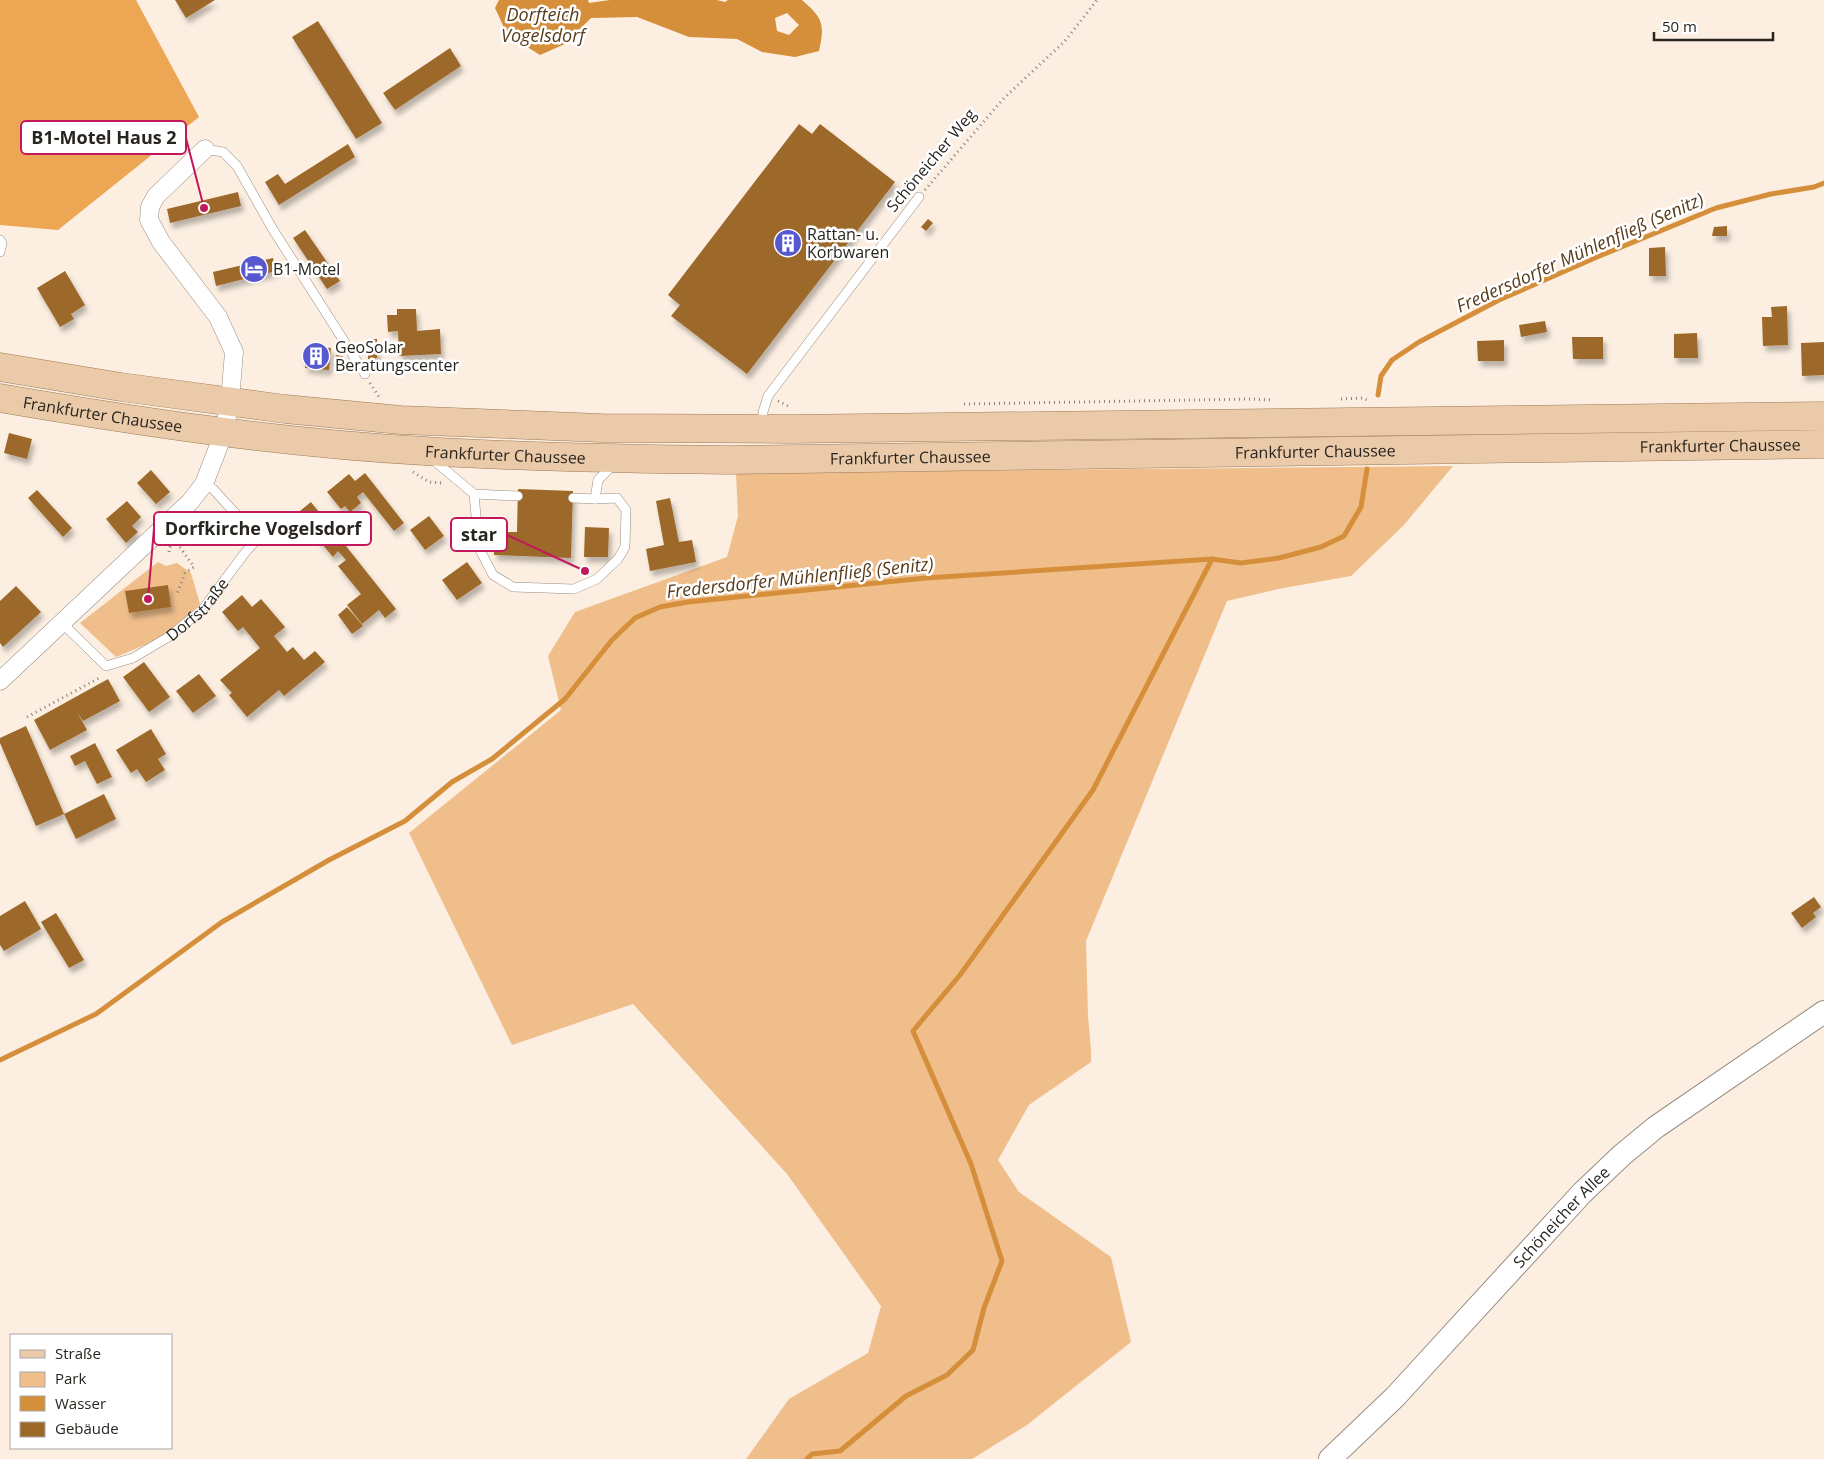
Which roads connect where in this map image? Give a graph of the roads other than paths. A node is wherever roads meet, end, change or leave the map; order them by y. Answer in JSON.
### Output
{"nodes":[{"id":1,"x":205,"y":149,"type":"joint"},
{"id":2,"x":919,"y":197,"type":"road end"},
{"id":3,"x":0,"y":240,"type":"edge"},
{"id":4,"x":0,"y":252,"type":"edge"},
{"id":5,"x":0,"y":367,"type":"edge"},
{"id":6,"x":365,"y":374,"type":"road end"},
{"id":7,"x":0,"y":398,"type":"edge"},
{"id":8,"x":230,"y":402,"type":"junction"},
{"id":9,"x":1824,"y":416,"type":"edge"},
{"id":10,"x":762,"y":429,"type":"junction"},
{"id":11,"x":224,"y":432,"type":"junction"},
{"id":12,"x":1824,"y":444,"type":"edge"},
{"id":13,"x":618,"y":459,"type":"junction"},
{"id":14,"x":417,"y":461,"type":"junction"},
{"id":15,"x":204,"y":484,"type":"junction"},
{"id":16,"x":474,"y":494,"type":"junction"},
{"id":17,"x":518,"y":496,"type":"dead end"},
{"id":18,"x":573,"y":498,"type":"dead end"},
{"id":19,"x":595,"y":499,"type":"junction"},
{"id":20,"x":62,"y":623,"type":"junction"},
{"id":21,"x":0,"y":681,"type":"edge"},
{"id":22,"x":1824,"y":1012,"type":"edge"},
{"id":23,"x":1330,"y":1459,"type":"edge"}],
"edges":[{"from":1,"to":6,"type":"lane"},
{"from":1,"to":8,"type":"street"},
{"from":2,"to":10,"type":"lane","name":"Schöneicher Weg"},
{"from":3,"to":4,"type":"lane"},
{"from":5,"to":8,"type":"main road","name":"Frankfurter Chaussee"},
{"from":7,"to":11,"type":"main road","name":"Frankfurter Chaussee"},
{"from":8,"to":10,"type":"main road","name":"Frankfurter Chaussee"},
{"from":8,"to":11,"type":"street"},
{"from":9,"to":10,"type":"main road","name":"Frankfurter Chaussee"},
{"from":11,"to":14,"type":"main road","name":"Frankfurter Chaussee"},
{"from":11,"to":15,"type":"street"},
{"from":12,"to":13,"type":"main road","name":"Frankfurter Chaussee"},
{"from":13,"to":14,"type":"main road","name":"Frankfurter Chaussee"},
{"from":13,"to":19,"type":"lane"},
{"from":14,"to":16,"type":"lane"},
{"from":15,"to":20,"type":"street"},
{"from":15,"to":20,"type":"lane","name":"Dorfstraße"},
{"from":16,"to":17,"type":"lane"},
{"from":16,"to":19,"type":"lane"},
{"from":18,"to":19,"type":"lane"},
{"from":20,"to":21,"type":"street"},
{"from":22,"to":23,"type":"street","name":"Schöneicher Allee"}]}
